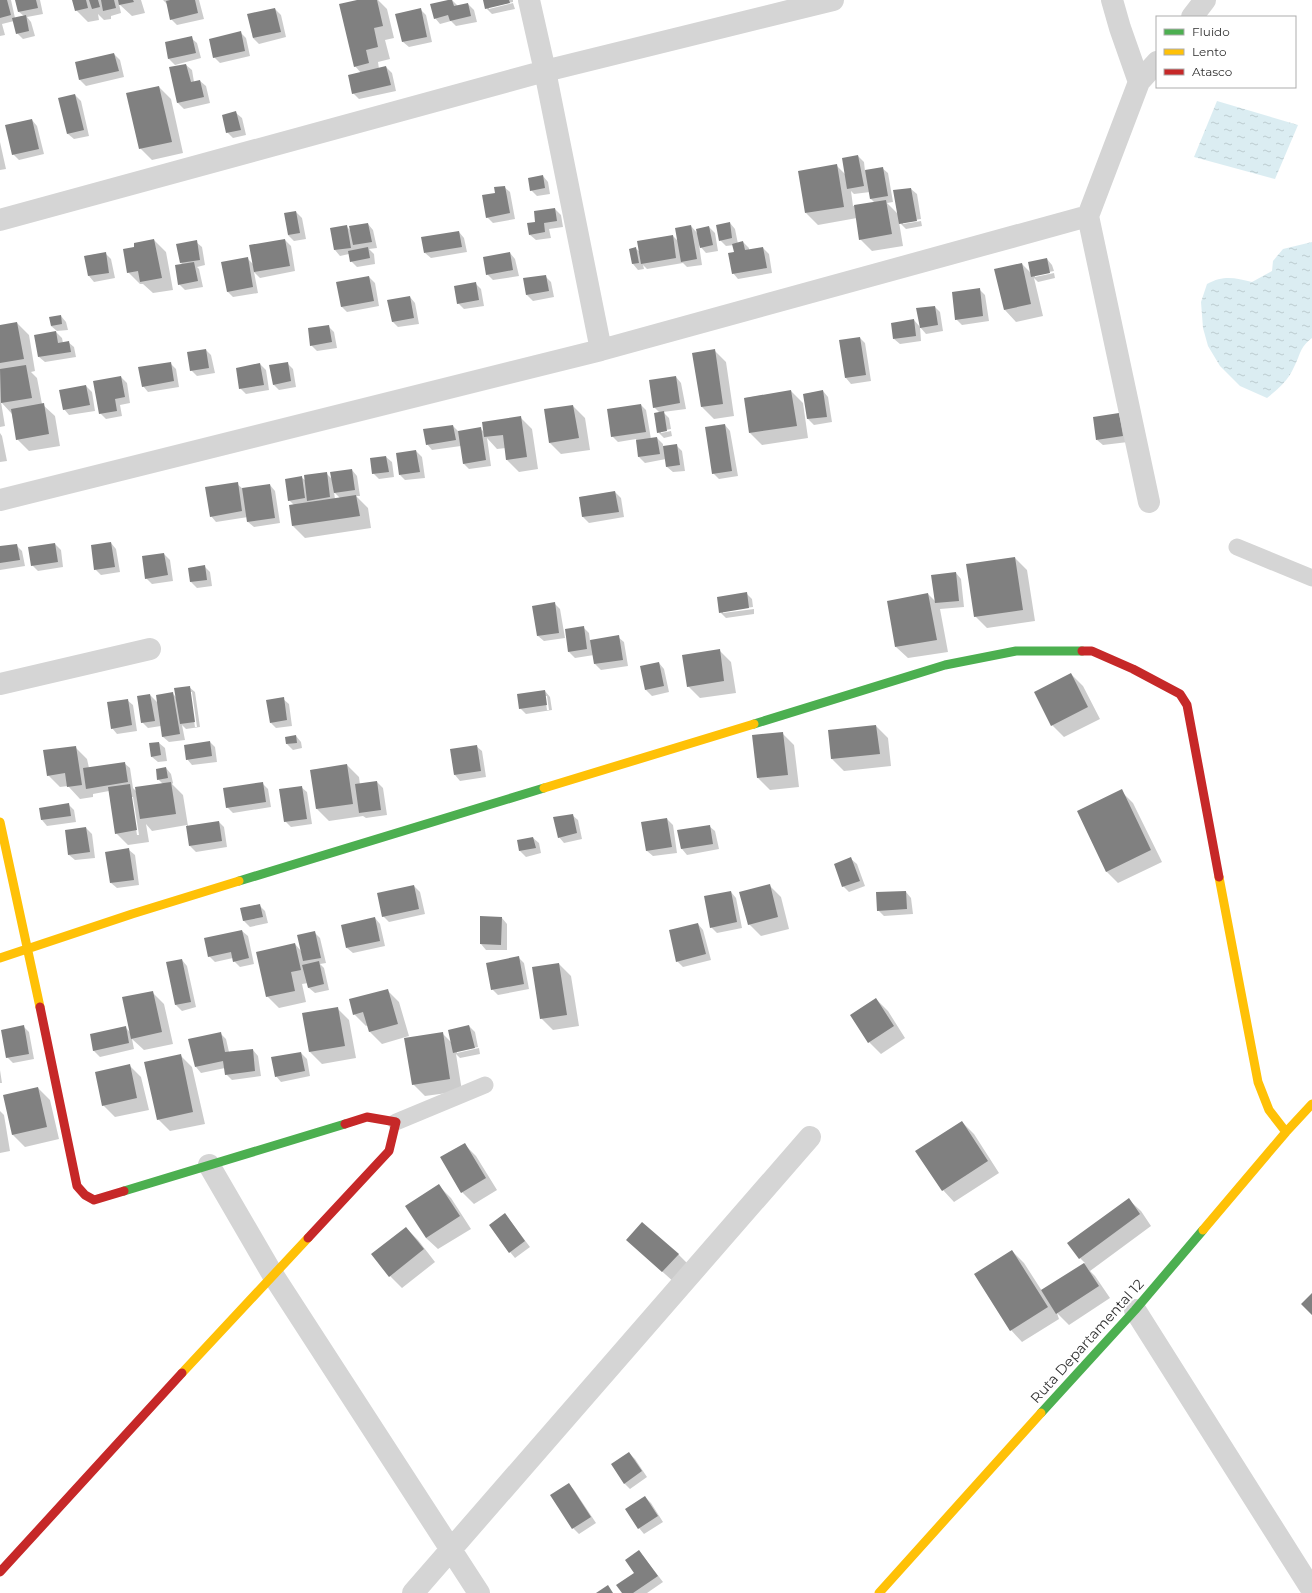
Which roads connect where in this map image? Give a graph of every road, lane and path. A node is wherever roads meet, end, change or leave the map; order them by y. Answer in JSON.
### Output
{"nodes":[{"id":1,"x":528,"y":0,"type":"edge"},
{"id":2,"x":833,"y":0,"type":"edge"},
{"id":3,"x":1112,"y":0,"type":"edge"},
{"id":4,"x":1205,"y":0,"type":"edge"},
{"id":5,"x":1193,"y":16,"type":"edge"},
{"id":6,"x":1156,"y":63,"type":"edge"},
{"id":7,"x":546,"y":71,"type":"junction"},
{"id":8,"x":1138,"y":82,"type":"junction"},
{"id":9,"x":1088,"y":216,"type":"junction"},
{"id":10,"x":0,"y":220,"type":"edge"},
{"id":11,"x":601,"y":350,"type":"junction"},
{"id":12,"x":0,"y":500,"type":"edge"},
{"id":13,"x":1149,"y":502,"type":"dead end"},
{"id":14,"x":1237,"y":547,"type":"dead end"},
{"id":15,"x":1312,"y":578,"type":"edge"},
{"id":16,"x":150,"y":649,"type":"dead end"},
{"id":17,"x":0,"y":684,"type":"edge"},
{"id":18,"x":0,"y":822,"type":"edge"},
{"id":19,"x":28,"y":950,"type":"junction"},
{"id":20,"x":0,"y":958,"type":"edge"},
{"id":21,"x":484,"y":1085,"type":"dead end"},
{"id":22,"x":1312,"y":1104,"type":"edge"},
{"id":23,"x":396,"y":1122,"type":"junction"},
{"id":24,"x":1286,"y":1132,"type":"junction"},
{"id":25,"x":810,"y":1137,"type":"dead end"},
{"id":26,"x":209,"y":1165,"type":"junction"},
{"id":27,"x":273,"y":1275,"type":"junction"},
{"id":28,"x":1135,"y":1310,"type":"junction"},
{"id":29,"x":450,"y":1550,"type":"junction"},
{"id":30,"x":0,"y":1572,"type":"edge"},
{"id":31,"x":1312,"y":1590,"type":"edge"},
{"id":32,"x":412,"y":1593,"type":"edge"},
{"id":33,"x":479,"y":1593,"type":"edge"},
{"id":34,"x":880,"y":1593,"type":"edge"}],
"edges":[{"from":1,"to":7,"type":"street"},
{"from":2,"to":7,"type":"street"},
{"from":3,"to":8,"type":"street"},
{"from":4,"to":5,"type":"street"},
{"from":6,"to":8,"type":"street"},
{"from":7,"to":10,"type":"street"},
{"from":7,"to":11,"type":"street"},
{"from":8,"to":9,"type":"street"},
{"from":9,"to":11,"type":"street"},
{"from":9,"to":13,"type":"street"},
{"from":11,"to":12,"type":"street"},
{"from":14,"to":15,"type":"lane"},
{"from":16,"to":17,"type":"street"},
{"from":18,"to":19,"type":"street"},
{"from":19,"to":20,"type":"street"},
{"from":19,"to":24,"type":"street"},
{"from":19,"to":26,"type":"street"},
{"from":21,"to":23,"type":"lane"},
{"from":22,"to":24,"type":"street","name":"Ruta Departamental 12"},
{"from":23,"to":26,"type":"street"},
{"from":23,"to":27,"type":"street"},
{"from":24,"to":28,"type":"street","name":"Ruta Departamental 12"},
{"from":25,"to":29,"type":"street"},
{"from":26,"to":27,"type":"street"},
{"from":27,"to":29,"type":"street"},
{"from":27,"to":30,"type":"street"},
{"from":28,"to":31,"type":"street"},
{"from":28,"to":34,"type":"street","name":"Ruta Departamental 12"},
{"from":29,"to":32,"type":"street"},
{"from":29,"to":33,"type":"street"}]}
